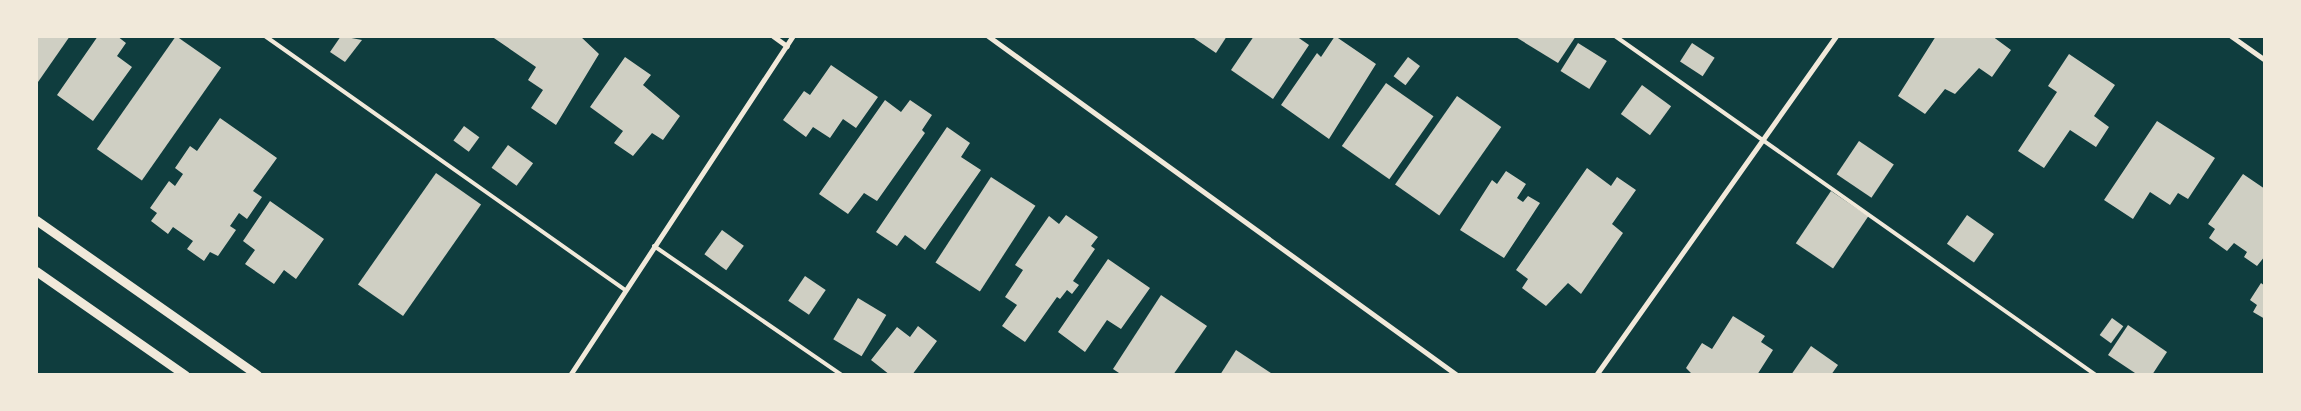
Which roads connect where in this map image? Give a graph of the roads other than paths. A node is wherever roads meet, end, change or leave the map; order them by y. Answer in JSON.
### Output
{"nodes":[{"id":1,"x":265,"y":36,"type":"edge"},
{"id":2,"x":774,"y":36,"type":"edge"},
{"id":3,"x":793,"y":36,"type":"edge"},
{"id":4,"x":988,"y":36,"type":"edge"},
{"id":5,"x":1615,"y":36,"type":"edge"},
{"id":6,"x":1836,"y":36,"type":"edge"},
{"id":7,"x":2231,"y":36,"type":"edge"},
{"id":8,"x":787,"y":46,"type":"junction"},
{"id":9,"x":2265,"y":60,"type":"edge"},
{"id":10,"x":1766,"y":139,"type":"junction"},
{"id":11,"x":36,"y":220,"type":"edge"},
{"id":12,"x":654,"y":246,"type":"junction"},
{"id":13,"x":36,"y":271,"type":"edge"},
{"id":14,"x":625,"y":290,"type":"junction"},
{"id":15,"x":185,"y":375,"type":"edge"},
{"id":16,"x":258,"y":375,"type":"edge"},
{"id":17,"x":570,"y":375,"type":"edge"},
{"id":18,"x":842,"y":375,"type":"edge"},
{"id":19,"x":1457,"y":375,"type":"edge"},
{"id":20,"x":1596,"y":375,"type":"edge"},
{"id":21,"x":2096,"y":375,"type":"edge"}],
"edges":[{"from":1,"to":14,"type":"lane"},
{"from":2,"to":8,"type":"street"},
{"from":3,"to":8,"type":"street"},
{"from":4,"to":19,"type":"street"},
{"from":5,"to":10,"type":"lane"},
{"from":6,"to":10,"type":"street"},
{"from":7,"to":9,"type":"street"},
{"from":8,"to":12,"type":"street"},
{"from":10,"to":20,"type":"street"},
{"from":10,"to":21,"type":"lane"},
{"from":11,"to":16,"type":"street"},
{"from":12,"to":14,"type":"street"},
{"from":12,"to":18,"type":"lane"},
{"from":13,"to":15,"type":"street"},
{"from":14,"to":17,"type":"street"}]}
